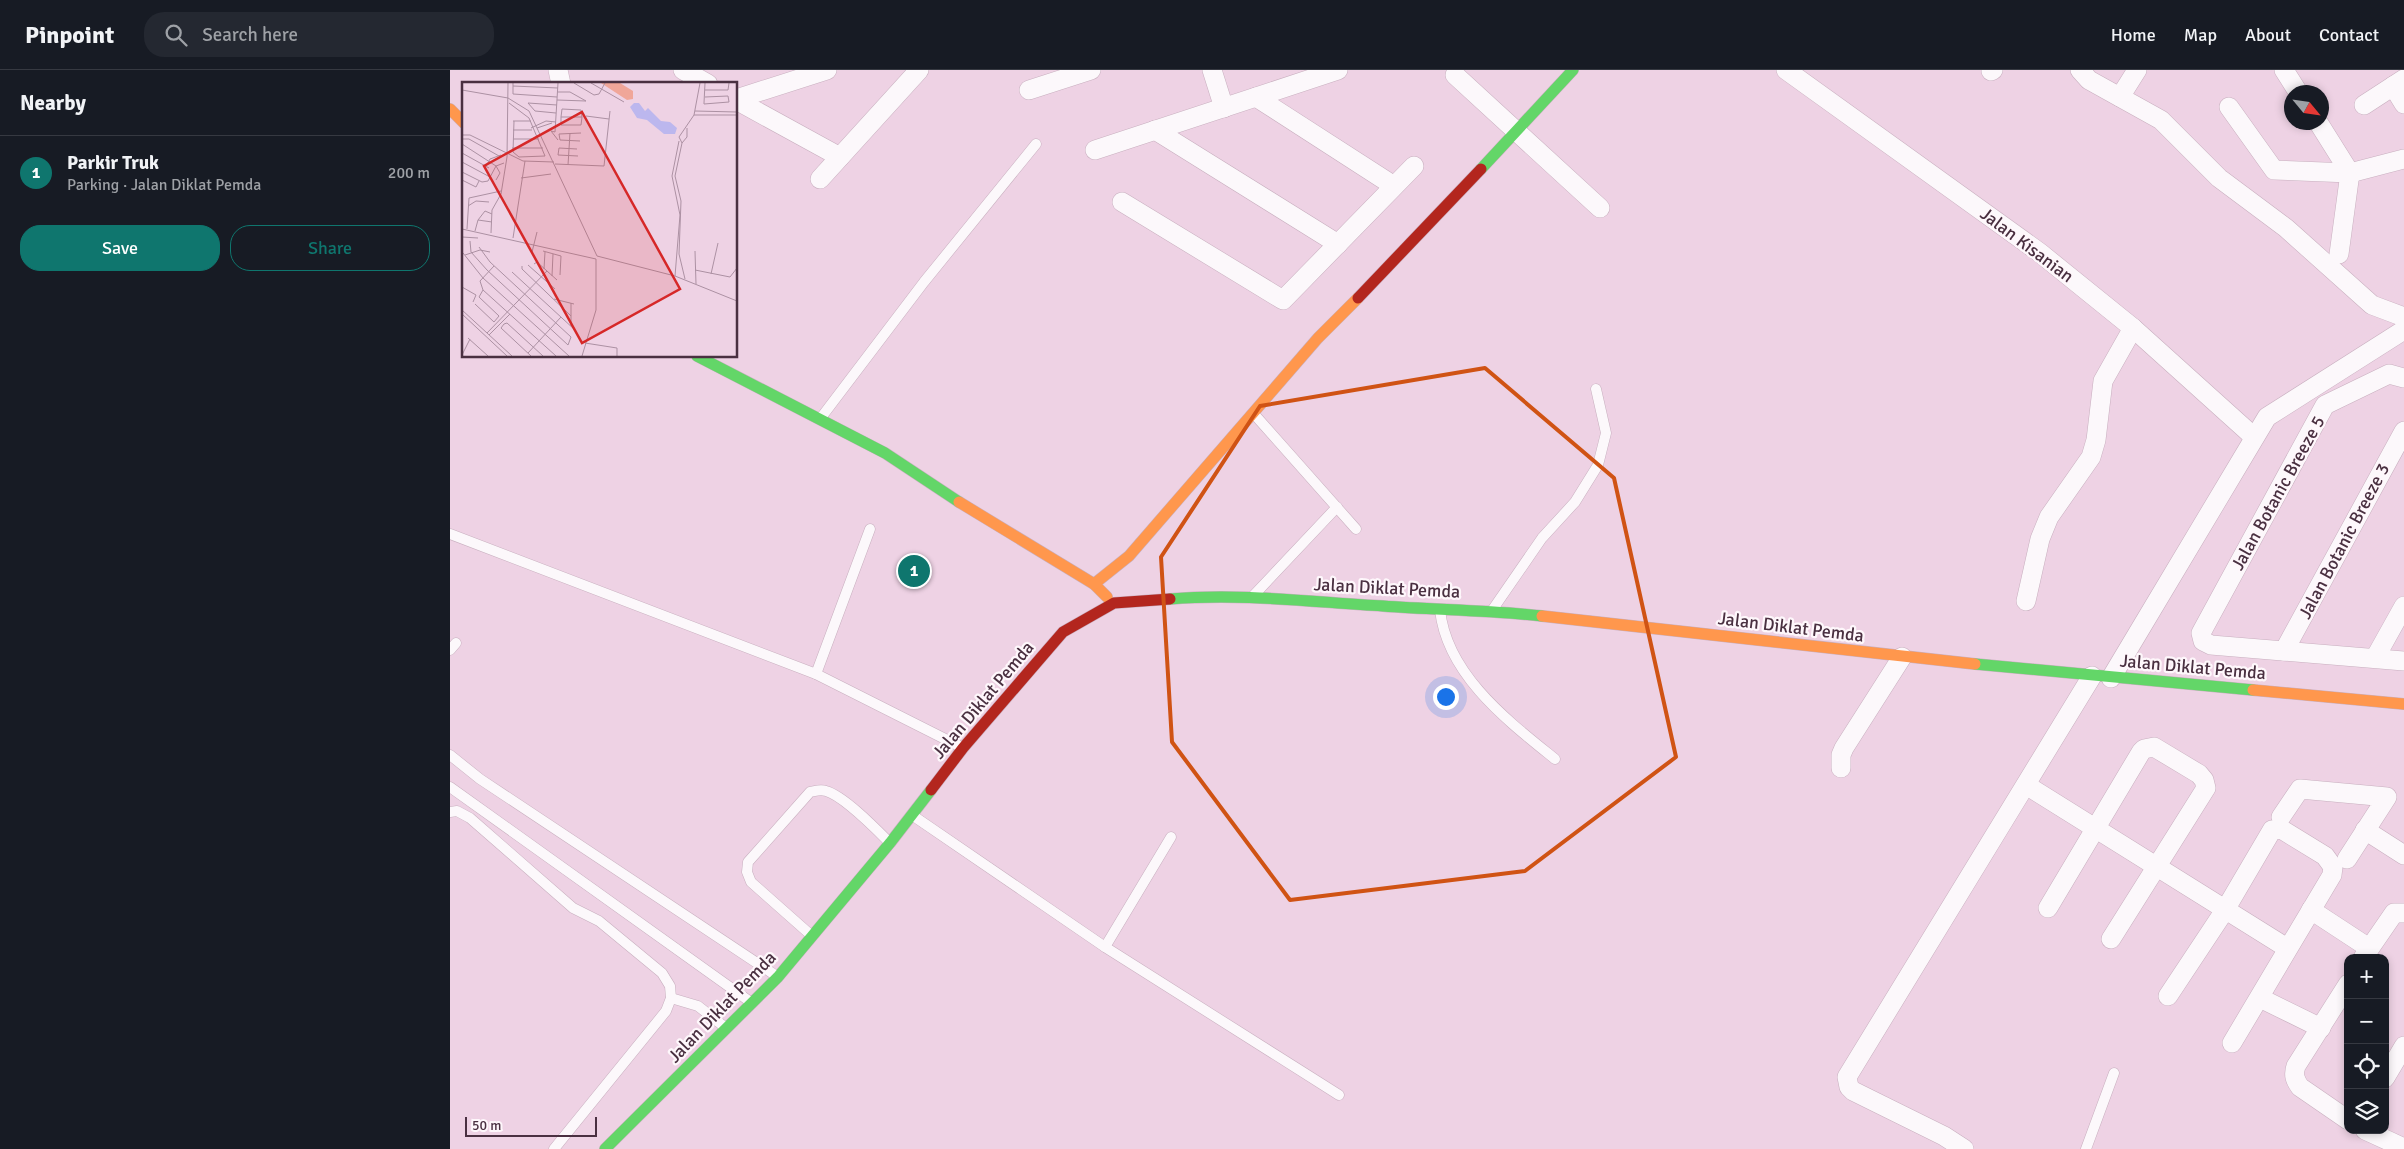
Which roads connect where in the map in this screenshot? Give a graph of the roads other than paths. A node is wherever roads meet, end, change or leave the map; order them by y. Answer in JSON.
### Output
{"nodes":[{"id":1,"x":683,"y":70,"type":"edge"},
{"id":2,"x":827,"y":70,"type":"edge"},
{"id":3,"x":918,"y":70,"type":"edge"},
{"id":4,"x":1091,"y":70,"type":"edge"},
{"id":5,"x":1212,"y":70,"type":"edge"},
{"id":6,"x":1338,"y":70,"type":"edge"},
{"id":7,"x":1573,"y":70,"type":"edge"},
{"id":8,"x":1786,"y":70,"type":"edge"},
{"id":9,"x":2080,"y":70,"type":"edge"},
{"id":10,"x":2137,"y":70,"type":"edge"},
{"id":11,"x":2284,"y":70,"type":"edge"},
{"id":12,"x":1456,"y":75,"type":"dead end"},
{"id":13,"x":704,"y":82,"type":"edge"},
{"id":14,"x":2398,"y":83,"type":"edge"},
{"id":15,"x":2294,"y":85,"type":"edge"},
{"id":16,"x":1029,"y":90,"type":"dead end"},
{"id":17,"x":1256,"y":97,"type":"junction"},
{"id":18,"x":2120,"y":97,"type":"junction"},
{"id":19,"x":738,"y":98,"type":"edge"},
{"id":20,"x":738,"y":100,"type":"edge"},
{"id":21,"x":2404,"y":104,"type":"edge"},
{"id":22,"x":2364,"y":105,"type":"dead end"},
{"id":23,"x":2230,"y":107,"type":"dead end"},
{"id":24,"x":1224,"y":108,"type":"junction"},
{"id":25,"x":450,"y":109,"type":"edge"},
{"id":26,"x":462,"y":121,"type":"edge"},
{"id":27,"x":1155,"y":130,"type":"junction"},
{"id":28,"x":2323,"y":130,"type":"edge"},
{"id":29,"x":1517,"y":133,"type":"junction"},
{"id":30,"x":1036,"y":144,"type":"dead end"},
{"id":31,"x":1095,"y":150,"type":"dead end"},
{"id":32,"x":840,"y":157,"type":"junction"},
{"id":33,"x":2404,"y":159,"type":"edge"},
{"id":34,"x":1414,"y":166,"type":"dead end"},
{"id":35,"x":2350,"y":173,"type":"junction"},
{"id":36,"x":820,"y":179,"type":"dead end"},
{"id":37,"x":1394,"y":186,"type":"junction"},
{"id":38,"x":1122,"y":202,"type":"dead end"},
{"id":39,"x":1600,"y":208,"type":"dead end"},
{"id":40,"x":1338,"y":244,"type":"junction"},
{"id":41,"x":2339,"y":254,"type":"dead end"},
{"id":42,"x":2404,"y":317,"type":"edge"},
{"id":43,"x":2133,"y":328,"type":"junction"},
{"id":44,"x":2404,"y":330,"type":"edge"},
{"id":45,"x":701,"y":358,"type":"edge"},
{"id":46,"x":2404,"y":378,"type":"edge"},
{"id":47,"x":1596,"y":389,"type":"dead end"},
{"id":48,"x":1252,"y":412,"type":"junction"},
{"id":49,"x":819,"y":420,"type":"junction"},
{"id":50,"x":2404,"y":431,"type":"edge"},
{"id":51,"x":2254,"y":437,"type":"junction"},
{"id":52,"x":1337,"y":507,"type":"junction"},
{"id":53,"x":1356,"y":529,"type":"dead end"},
{"id":54,"x":870,"y":530,"type":"dead end"},
{"id":55,"x":450,"y":534,"type":"edge"},
{"id":56,"x":1094,"y":584,"type":"junction"},
{"id":57,"x":1251,"y":597,"type":"junction"},
{"id":58,"x":2026,"y":601,"type":"dead end"},
{"id":59,"x":1114,"y":603,"type":"junction"},
{"id":60,"x":2404,"y":606,"type":"edge"},
{"id":61,"x":1440,"y":610,"type":"junction"},
{"id":62,"x":1492,"y":610,"type":"junction"},
{"id":63,"x":2284,"y":651,"type":"junction"},
{"id":64,"x":1902,"y":657,"type":"junction"},
{"id":65,"x":2375,"y":658,"type":"junction"},
{"id":66,"x":2404,"y":661,"type":"edge"},
{"id":67,"x":816,"y":674,"type":"junction"},
{"id":68,"x":2102,"y":677,"type":"junction"},
{"id":69,"x":2404,"y":704,"type":"edge"},
{"id":70,"x":963,"y":748,"type":"junction"},
{"id":71,"x":450,"y":755,"type":"edge"},
{"id":72,"x":1554,"y":760,"type":"dead end"},
{"id":73,"x":1841,"y":768,"type":"dead end"},
{"id":74,"x":450,"y":787,"type":"edge"},
{"id":75,"x":2030,"y":787,"type":"junction"},
{"id":76,"x":450,"y":812,"type":"edge"},
{"id":77,"x":912,"y":815,"type":"junction"},
{"id":78,"x":2281,"y":817,"type":"dead end"},
{"id":79,"x":2094,"y":828,"type":"junction"},
{"id":80,"x":2366,"y":830,"type":"junction"},
{"id":81,"x":1171,"y":837,"type":"dead end"},
{"id":82,"x":890,"y":843,"type":"junction"},
{"id":83,"x":2404,"y":855,"type":"edge"},
{"id":84,"x":2347,"y":859,"type":"dead end"},
{"id":85,"x":2155,"y":868,"type":"junction"},
{"id":86,"x":2048,"y":908,"type":"dead end"},
{"id":87,"x":2225,"y":910,"type":"junction"},
{"id":88,"x":2311,"y":910,"type":"junction"},
{"id":89,"x":2404,"y":913,"type":"edge"},
{"id":90,"x":813,"y":937,"type":"junction"},
{"id":91,"x":2111,"y":939,"type":"dead end"},
{"id":92,"x":1105,"y":947,"type":"junction"},
{"id":93,"x":2287,"y":948,"type":"junction"},
{"id":94,"x":2366,"y":953,"type":"edge"},
{"id":95,"x":778,"y":977,"type":"junction"},
{"id":96,"x":2344,"y":991,"type":"edge"},
{"id":97,"x":2168,"y":996,"type":"dead end"},
{"id":98,"x":671,"y":998,"type":"junction"},
{"id":99,"x":2260,"y":998,"type":"junction"},
{"id":100,"x":753,"y":1004,"type":"junction"},
{"id":101,"x":2321,"y":1028,"type":"junction"},
{"id":102,"x":727,"y":1029,"type":"junction"},
{"id":103,"x":2232,"y":1043,"type":"dead end"},
{"id":104,"x":2404,"y":1046,"type":"edge"},
{"id":105,"x":2389,"y":1071,"type":"edge"},
{"id":106,"x":2114,"y":1073,"type":"dead end"},
{"id":107,"x":1339,"y":1095,"type":"dead end"},
{"id":108,"x":2344,"y":1117,"type":"edge"},
{"id":109,"x":2374,"y":1134,"type":"edge"},
{"id":110,"x":2404,"y":1148,"type":"edge"},
{"id":111,"x":554,"y":1149,"type":"edge"},
{"id":112,"x":605,"y":1149,"type":"edge"},
{"id":113,"x":1964,"y":1149,"type":"edge"},
{"id":114,"x":2086,"y":1149,"type":"edge"}],
"edges":[{"from":1,"to":13,"type":"street"},
{"from":2,"to":19,"type":"street"},
{"from":3,"to":32,"type":"street"},
{"from":4,"to":16,"type":"street"},
{"from":5,"to":24,"type":"street"},
{"from":6,"to":17,"type":"street"},
{"from":7,"to":29,"type":"street"},
{"from":8,"to":43,"type":"street","name":"Jalan Kisanian"},
{"from":9,"to":18,"type":"street"},
{"from":10,"to":18,"type":"street"},
{"from":11,"to":15,"type":"street"},
{"from":12,"to":29,"type":"street"},
{"from":14,"to":21,"type":"street"},
{"from":14,"to":22,"type":"street"},
{"from":17,"to":24,"type":"street"},
{"from":17,"to":37,"type":"street"},
{"from":18,"to":42,"type":"street"},
{"from":20,"to":32,"type":"street"},
{"from":23,"to":35,"type":"street"},
{"from":24,"to":27,"type":"street"},
{"from":25,"to":26,"type":"street"},
{"from":27,"to":31,"type":"street"},
{"from":27,"to":40,"type":"street"},
{"from":28,"to":35,"type":"street"},
{"from":29,"to":39,"type":"street"},
{"from":29,"to":48,"type":"street"},
{"from":30,"to":49,"type":"lane"},
{"from":32,"to":36,"type":"street"},
{"from":33,"to":35,"type":"street"},
{"from":34,"to":37,"type":"street"},
{"from":35,"to":41,"type":"street"},
{"from":37,"to":40,"type":"street"},
{"from":38,"to":40,"type":"street"},
{"from":43,"to":51,"type":"street","name":"Jalan Kisanian"},
{"from":43,"to":58,"type":"street"},
{"from":44,"to":51,"type":"street"},
{"from":45,"to":49,"type":"street"},
{"from":46,"to":63,"type":"street","name":"Jalan Botanic Breeze 5"},
{"from":47,"to":62,"type":"lane"},
{"from":48,"to":52,"type":"lane"},
{"from":48,"to":56,"type":"street"},
{"from":49,"to":56,"type":"street"},
{"from":50,"to":63,"type":"street","name":"Jalan Botanic Breeze 3"},
{"from":51,"to":68,"type":"street"},
{"from":52,"to":53,"type":"lane"},
{"from":52,"to":57,"type":"lane"},
{"from":54,"to":67,"type":"lane"},
{"from":55,"to":67,"type":"lane"},
{"from":56,"to":59,"type":"street"},
{"from":57,"to":59,"type":"street","name":"Jalan Diklat Pemda"},
{"from":57,"to":61,"type":"street","name":"Jalan Diklat Pemda"},
{"from":59,"to":70,"type":"street","name":"Jalan Diklat Pemda"},
{"from":60,"to":65,"type":"street"},
{"from":61,"to":62,"type":"street","name":"Jalan Diklat Pemda"},
{"from":61,"to":72,"type":"lane"},
{"from":62,"to":64,"type":"street","name":"Jalan Diklat Pemda"},
{"from":63,"to":65,"type":"street"},
{"from":64,"to":68,"type":"street","name":"Jalan Diklat Pemda"},
{"from":64,"to":73,"type":"street"},
{"from":65,"to":66,"type":"street"},
{"from":67,"to":70,"type":"lane"},
{"from":68,"to":69,"type":"street","name":"Jalan Diklat Pemda"},
{"from":68,"to":75,"type":"street"},
{"from":70,"to":77,"type":"street","name":"Jalan Diklat Pemda"},
{"from":71,"to":95,"type":"lane"},
{"from":74,"to":100,"type":"lane"},
{"from":75,"to":79,"type":"street"},
{"from":75,"to":113,"type":"street"},
{"from":76,"to":98,"type":"lane"},
{"from":77,"to":82,"type":"street","name":"Jalan Diklat Pemda"},
{"from":77,"to":92,"type":"lane"},
{"from":78,"to":80,"type":"street"},
{"from":79,"to":85,"type":"street"},
{"from":79,"to":85,"type":"street"},
{"from":79,"to":86,"type":"street"},
{"from":80,"to":83,"type":"street"},
{"from":80,"to":84,"type":"street"},
{"from":81,"to":92,"type":"lane"},
{"from":82,"to":90,"type":"street","name":"Jalan Diklat Pemda"},
{"from":82,"to":90,"type":"lane"},
{"from":85,"to":87,"type":"street"},
{"from":85,"to":91,"type":"street"},
{"from":87,"to":88,"type":"street"},
{"from":87,"to":93,"type":"street"},
{"from":87,"to":97,"type":"street"},
{"from":88,"to":93,"type":"street"},
{"from":88,"to":94,"type":"street"},
{"from":89,"to":94,"type":"street"},
{"from":90,"to":95,"type":"street","name":"Jalan Diklat Pemda"},
{"from":92,"to":107,"type":"lane"},
{"from":93,"to":99,"type":"street"},
{"from":95,"to":100,"type":"street","name":"Jalan Diklat Pemda"},
{"from":96,"to":101,"type":"street"},
{"from":98,"to":102,"type":"lane"},
{"from":98,"to":111,"type":"lane"},
{"from":99,"to":101,"type":"street"},
{"from":99,"to":103,"type":"street"},
{"from":100,"to":102,"type":"street","name":"Jalan Diklat Pemda"},
{"from":101,"to":108,"type":"street"},
{"from":102,"to":112,"type":"street","name":"Jalan Diklat Pemda"},
{"from":104,"to":105,"type":"street"},
{"from":106,"to":114,"type":"lane"},
{"from":109,"to":110,"type":"street"}]}
